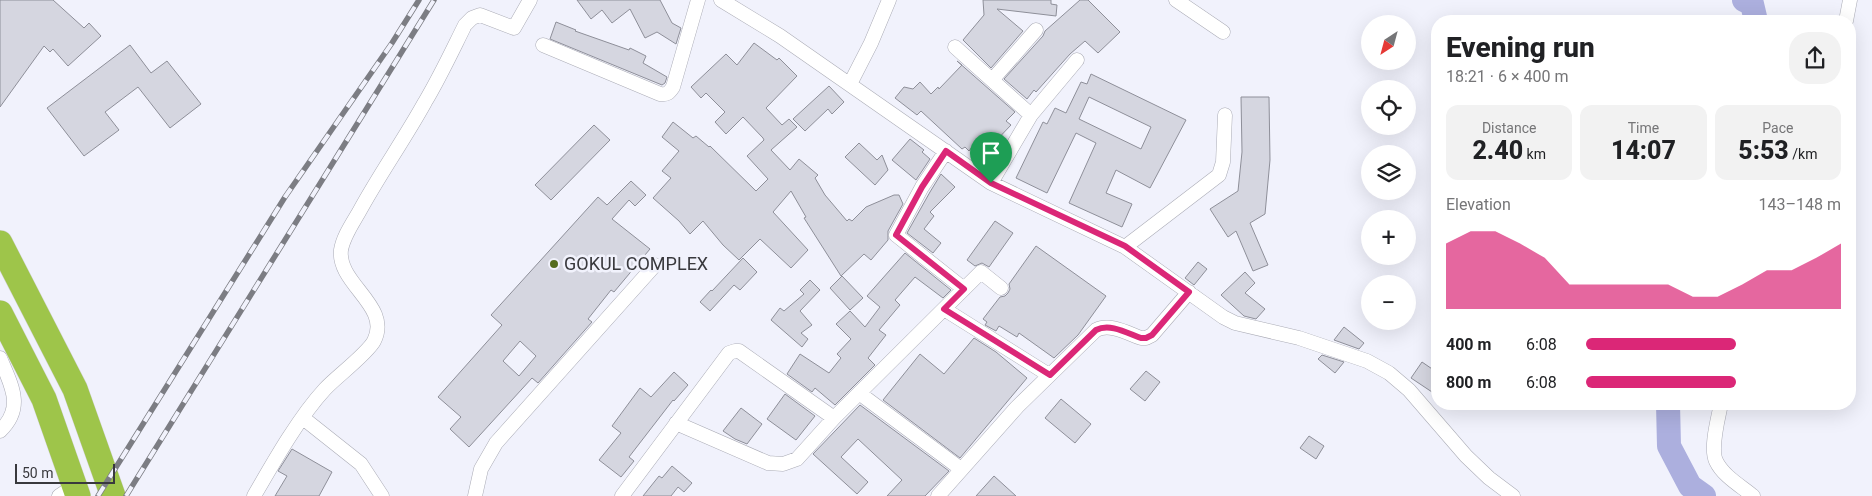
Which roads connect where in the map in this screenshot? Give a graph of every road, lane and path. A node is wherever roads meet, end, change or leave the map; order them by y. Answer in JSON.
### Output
{"nodes":[{"id":1,"x":530,"y":0,"type":"edge"},
{"id":2,"x":698,"y":0,"type":"edge"},
{"id":3,"x":721,"y":0,"type":"edge"},
{"id":4,"x":889,"y":0,"type":"edge"},
{"id":5,"x":1176,"y":0,"type":"edge"},
{"id":6,"x":1850,"y":0,"type":"edge"},
{"id":7,"x":1847,"y":15,"type":"edge"},
{"id":8,"x":1036,"y":30,"type":"dead end"},
{"id":9,"x":1223,"y":32,"type":"dead end"},
{"id":10,"x":543,"y":45,"type":"dead end"},
{"id":11,"x":955,"y":47,"type":"dead end"},
{"id":12,"x":1077,"y":60,"type":"dead end"},
{"id":13,"x":993,"y":80,"type":"junction"},
{"id":14,"x":850,"y":84,"type":"junction"},
{"id":15,"x":1031,"y":115,"type":"junction"},
{"id":16,"x":1225,"y":115,"type":"dead end"},
{"id":17,"x":946,"y":151,"type":"junction"},
{"id":18,"x":991,"y":183,"type":"junction"},
{"id":19,"x":0,"y":242,"type":"edge"},
{"id":20,"x":1125,"y":246,"type":"junction"},
{"id":21,"x":655,"y":265,"type":"dead end"},
{"id":22,"x":1000,"y":288,"type":"dead end"},
{"id":23,"x":964,"y":289,"type":"junction"},
{"id":24,"x":1189,"y":292,"type":"junction"},
{"id":25,"x":944,"y":309,"type":"junction"},
{"id":26,"x":0,"y":313,"type":"edge"},
{"id":27,"x":0,"y":358,"type":"edge"},
{"id":28,"x":1050,"y":375,"type":"junction"},
{"id":29,"x":859,"y":393,"type":"junction"},
{"id":30,"x":1720,"y":410,"type":"edge"},
{"id":31,"x":304,"y":418,"type":"junction"},
{"id":32,"x":834,"y":418,"type":"junction"},
{"id":33,"x":676,"y":423,"type":"junction"},
{"id":34,"x":0,"y":431,"type":"edge"},
{"id":35,"x":961,"y":469,"type":"junction"},
{"id":36,"x":70,"y":493,"type":"edge"},
{"id":37,"x":113,"y":496,"type":"edge"},
{"id":38,"x":254,"y":496,"type":"edge"},
{"id":39,"x":382,"y":496,"type":"edge"},
{"id":40,"x":475,"y":496,"type":"edge"},
{"id":41,"x":622,"y":496,"type":"edge"},
{"id":42,"x":938,"y":496,"type":"edge"},
{"id":43,"x":1513,"y":496,"type":"edge"},
{"id":44,"x":1753,"y":496,"type":"edge"}],
"edges":[{"from":1,"to":31,"type":"street"},
{"from":2,"to":10,"type":"street"},
{"from":3,"to":14,"type":"street"},
{"from":4,"to":14,"type":"street"},
{"from":5,"to":9,"type":"street"},
{"from":6,"to":7,"type":"street"},
{"from":8,"to":13,"type":"street"},
{"from":11,"to":13,"type":"street"},
{"from":12,"to":15,"type":"street"},
{"from":13,"to":15,"type":"street"},
{"from":14,"to":17,"type":"street"},
{"from":15,"to":18,"type":"street"},
{"from":16,"to":20,"type":"street"},
{"from":17,"to":18,"type":"street"},
{"from":17,"to":23,"type":"street"},
{"from":18,"to":20,"type":"street"},
{"from":19,"to":37,"type":"highway"},
{"from":20,"to":24,"type":"street"},
{"from":21,"to":40,"type":"street"},
{"from":22,"to":23,"type":"street"},
{"from":23,"to":25,"type":"street"},
{"from":24,"to":28,"type":"street"},
{"from":24,"to":43,"type":"street"},
{"from":25,"to":28,"type":"street"},
{"from":25,"to":29,"type":"street"},
{"from":26,"to":36,"type":"highway"},
{"from":27,"to":34,"type":"street"},
{"from":28,"to":35,"type":"street"},
{"from":29,"to":32,"type":"street"},
{"from":29,"to":35,"type":"street"},
{"from":30,"to":44,"type":"street"},
{"from":31,"to":38,"type":"street"},
{"from":31,"to":39,"type":"street"},
{"from":32,"to":33,"type":"street"},
{"from":32,"to":33,"type":"street"},
{"from":33,"to":41,"type":"street"},
{"from":35,"to":42,"type":"street"}]}
